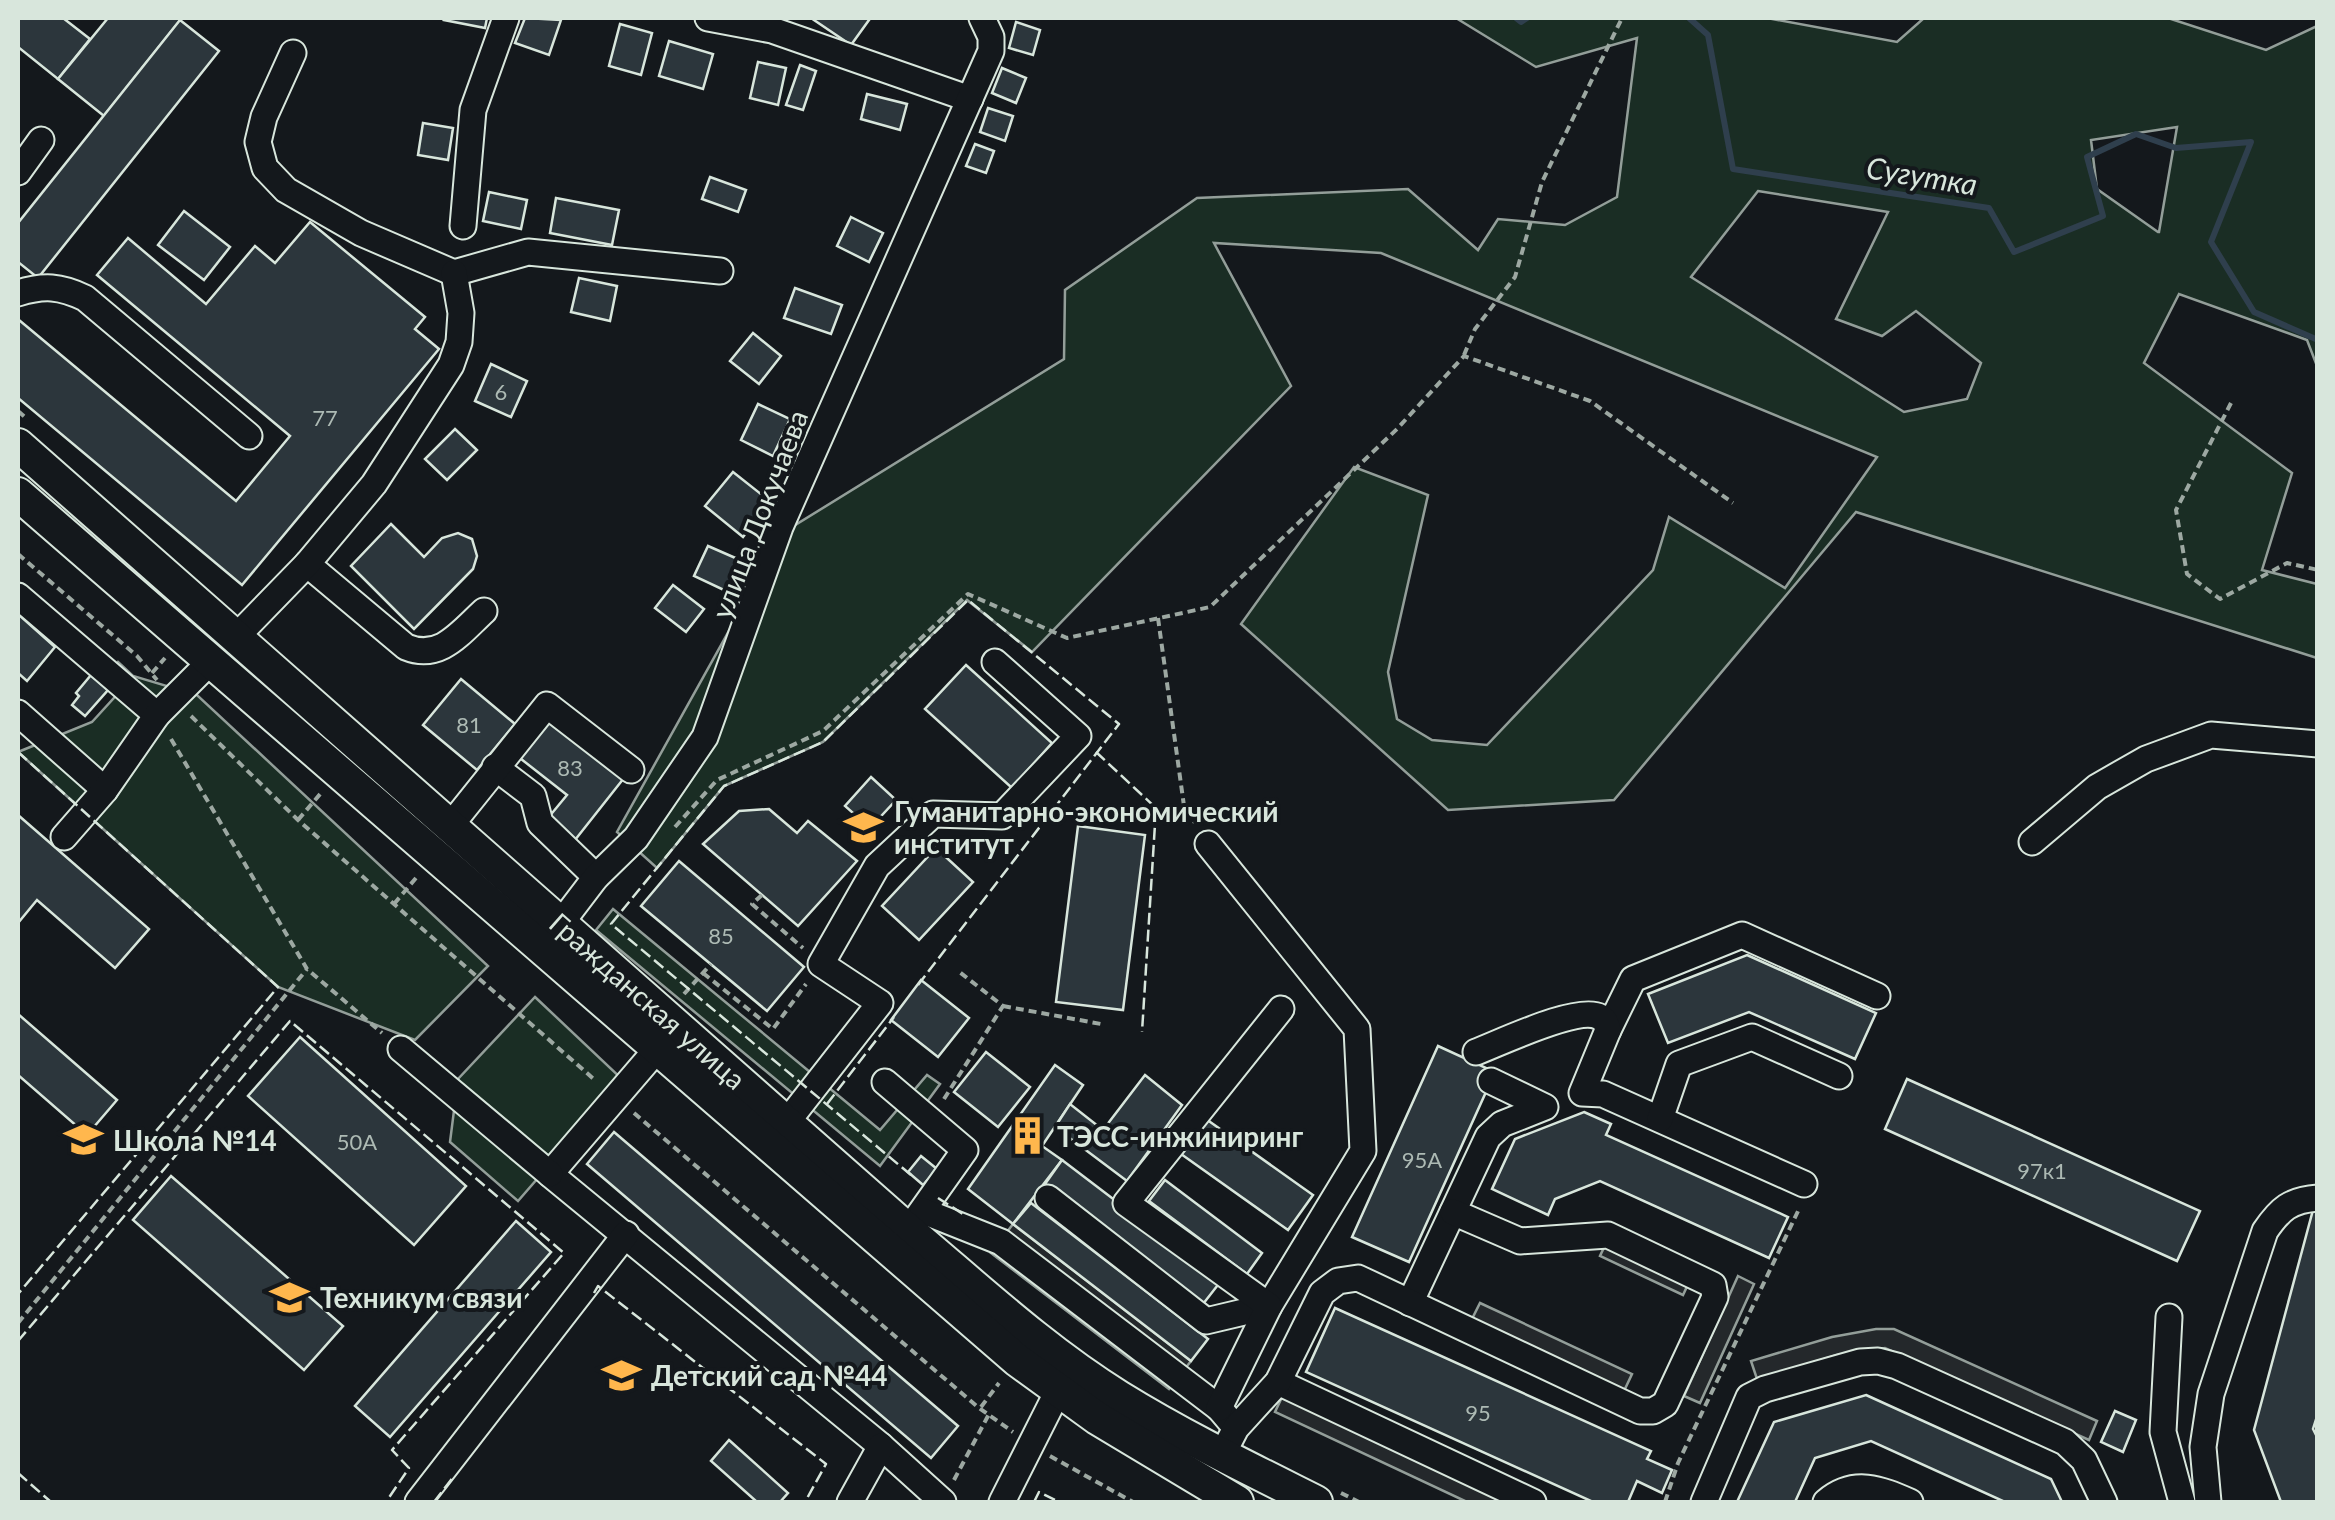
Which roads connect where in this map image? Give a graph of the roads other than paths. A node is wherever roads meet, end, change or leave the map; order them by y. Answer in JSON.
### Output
{"nodes":[{"id":1,"x":506,"y":18,"type":"edge"},
{"id":2,"x":708,"y":18,"type":"edge"},
{"id":3,"x":982,"y":18,"type":"edge"},
{"id":4,"x":293,"y":53,"type":"dead end"},
{"id":5,"x":970,"y":99,"type":"junction"},
{"id":6,"x":41,"y":140,"type":"dead end"},
{"id":7,"x":18,"y":172,"type":"edge"},
{"id":8,"x":463,"y":226,"type":"dead end"},
{"id":9,"x":720,"y":271,"type":"dead end"},
{"id":10,"x":454,"y":272,"type":"junction"},
{"id":11,"x":18,"y":294,"type":"edge"},
{"id":12,"x":249,"y":436,"type":"dead end"},
{"id":13,"x":18,"y":445,"type":"edge"},
{"id":14,"x":18,"y":494,"type":"edge"},
{"id":15,"x":308,"y":564,"type":"junction"},
{"id":16,"x":18,"y":596,"type":"edge"},
{"id":17,"x":484,"y":611,"type":"dead end"},
{"id":18,"x":236,"y":638,"type":"junction"},
{"id":19,"x":211,"y":661,"type":"junction"},
{"id":20,"x":996,"y":662,"type":"dead end"},
{"id":21,"x":166,"y":707,"type":"junction"},
{"id":22,"x":18,"y":712,"type":"edge"},
{"id":23,"x":2318,"y":744,"type":"edge"},
{"id":24,"x":495,"y":767,"type":"junction"},
{"id":25,"x":631,"y":770,"type":"dead end"},
{"id":26,"x":105,"y":790,"type":"junction"},
{"id":27,"x":450,"y":826,"type":"junction"},
{"id":28,"x":64,"y":837,"type":"dead end"},
{"id":29,"x":2032,"y":842,"type":"dead end"},
{"id":30,"x":1208,"y":844,"type":"road end"},
{"id":31,"x":596,"y":877,"type":"junction"},
{"id":32,"x":561,"y":923,"type":"junction"},
{"id":33,"x":1877,"y":996,"type":"dead end"},
{"id":34,"x":1281,"y":1009,"type":"dead end"},
{"id":35,"x":1608,"y":1030,"type":"junction"},
{"id":36,"x":659,"y":1047,"type":"junction"},
{"id":37,"x":401,"y":1049,"type":"road end"},
{"id":38,"x":1476,"y":1052,"type":"dead end"},
{"id":39,"x":1839,"y":1076,"type":"dead end"},
{"id":40,"x":1491,"y":1081,"type":"dead end"},
{"id":41,"x":886,"y":1082,"type":"dead end"},
{"id":42,"x":1582,"y":1093,"type":"junction"},
{"id":43,"x":1546,"y":1107,"type":"junction"},
{"id":44,"x":1660,"y":1119,"type":"junction"},
{"id":45,"x":787,"y":1122,"type":"junction"},
{"id":46,"x":550,"y":1174,"type":"junction"},
{"id":47,"x":1804,"y":1184,"type":"road end"},
{"id":48,"x":1048,"y":1198,"type":"dead end"},
{"id":49,"x":2318,"y":1198,"type":"edge"},
{"id":50,"x":1454,"y":1212,"type":"junction"},
{"id":51,"x":915,"y":1221,"type":"junction"},
{"id":52,"x":626,"y":1234,"type":"junction"},
{"id":53,"x":1410,"y":1303,"type":"junction"},
{"id":54,"x":1268,"y":1306,"type":"junction"},
{"id":55,"x":2168,"y":1317,"type":"dead end"},
{"id":56,"x":1065,"y":1378,"type":"junction"},
{"id":57,"x":1278,"y":1382,"type":"junction"},
{"id":58,"x":1218,"y":1408,"type":"junction"},
{"id":59,"x":1229,"y":1441,"type":"junction"},
{"id":60,"x":881,"y":1446,"type":"junction"},
{"id":61,"x":947,"y":1495,"type":"edge"},
{"id":62,"x":418,"y":1502,"type":"edge"},
{"id":63,"x":850,"y":1502,"type":"edge"},
{"id":64,"x":1002,"y":1502,"type":"edge"},
{"id":65,"x":1236,"y":1502,"type":"edge"},
{"id":66,"x":1316,"y":1502,"type":"edge"},
{"id":67,"x":1533,"y":1502,"type":"edge"},
{"id":68,"x":1704,"y":1502,"type":"edge"},
{"id":69,"x":1826,"y":1502,"type":"edge"},
{"id":70,"x":1910,"y":1502,"type":"edge"},
{"id":71,"x":2104,"y":1502,"type":"edge"},
{"id":72,"x":2182,"y":1502,"type":"edge"},
{"id":73,"x":2208,"y":1502,"type":"edge"}],
"edges":[{"from":1,"to":8,"type":"street"},
{"from":2,"to":5,"type":"street"},
{"from":3,"to":5,"type":"street","name":"улица Докучаева"},
{"from":4,"to":10,"type":"street"},
{"from":5,"to":31,"type":"street","name":"улица Докучаева"},
{"from":6,"to":7,"type":"street"},
{"from":9,"to":10,"type":"street"},
{"from":10,"to":15,"type":"street"},
{"from":11,"to":12,"type":"street"},
{"from":13,"to":18,"type":"main road","name":"Гражданская улица"},
{"from":14,"to":19,"type":"main road","name":"Гражданская улица"},
{"from":15,"to":17,"type":"street"},
{"from":15,"to":18,"type":"street"},
{"from":16,"to":21,"type":"street"},
{"from":18,"to":19,"type":"main road"},
{"from":18,"to":27,"type":"main road","name":"Гражданская улица"},
{"from":19,"to":21,"type":"street"},
{"from":19,"to":36,"type":"main road","name":"Гражданская улица"},
{"from":20,"to":45,"type":"street"},
{"from":21,"to":26,"type":"street"},
{"from":22,"to":26,"type":"street"},
{"from":23,"to":29,"type":"street"},
{"from":24,"to":25,"type":"street"},
{"from":24,"to":27,"type":"street"},
{"from":24,"to":31,"type":"street"},
{"from":26,"to":28,"type":"street"},
{"from":27,"to":32,"type":"main road","name":"Гражданская улица"},
{"from":30,"to":54,"type":"street"},
{"from":31,"to":32,"type":"street","name":"улица Докучаева"},
{"from":32,"to":45,"type":"main road","name":"Гражданская улица"},
{"from":33,"to":35,"type":"street"},
{"from":34,"to":54,"type":"street"},
{"from":35,"to":38,"type":"street"},
{"from":35,"to":42,"type":"street"},
{"from":36,"to":46,"type":"street"},
{"from":36,"to":56,"type":"main road","name":"Гражданская улица"},
{"from":37,"to":46,"type":"street"},
{"from":39,"to":44,"type":"street"},
{"from":40,"to":43,"type":"street"},
{"from":41,"to":51,"type":"street"},
{"from":42,"to":43,"type":"street"},
{"from":42,"to":44,"type":"street"},
{"from":43,"to":50,"type":"street"},
{"from":44,"to":47,"type":"street"},
{"from":45,"to":51,"type":"main road","name":"Гражданская улица"},
{"from":46,"to":52,"type":"street"},
{"from":48,"to":54,"type":"street"},
{"from":49,"to":73,"type":"street"},
{"from":50,"to":53,"type":"street"},
{"from":50,"to":53,"type":"street"},
{"from":51,"to":56,"type":"main road","name":"Гражданская улица"},
{"from":51,"to":58,"type":"street"},
{"from":52,"to":60,"type":"street"},
{"from":52,"to":62,"type":"street"},
{"from":53,"to":57,"type":"street"},
{"from":54,"to":58,"type":"street"},
{"from":55,"to":72,"type":"street"},
{"from":56,"to":59,"type":"main road","name":"Гражданская улица"},
{"from":56,"to":64,"type":"street"},
{"from":56,"to":65,"type":"main road","name":"Гражданская улица"},
{"from":57,"to":59,"type":"street"},
{"from":57,"to":67,"type":"street"},
{"from":58,"to":59,"type":"street"},
{"from":59,"to":66,"type":"main road","name":"Гражданская улица"},
{"from":60,"to":61,"type":"street"},
{"from":60,"to":63,"type":"street"},
{"from":68,"to":71,"type":"street"},
{"from":69,"to":70,"type":"street"}]}
